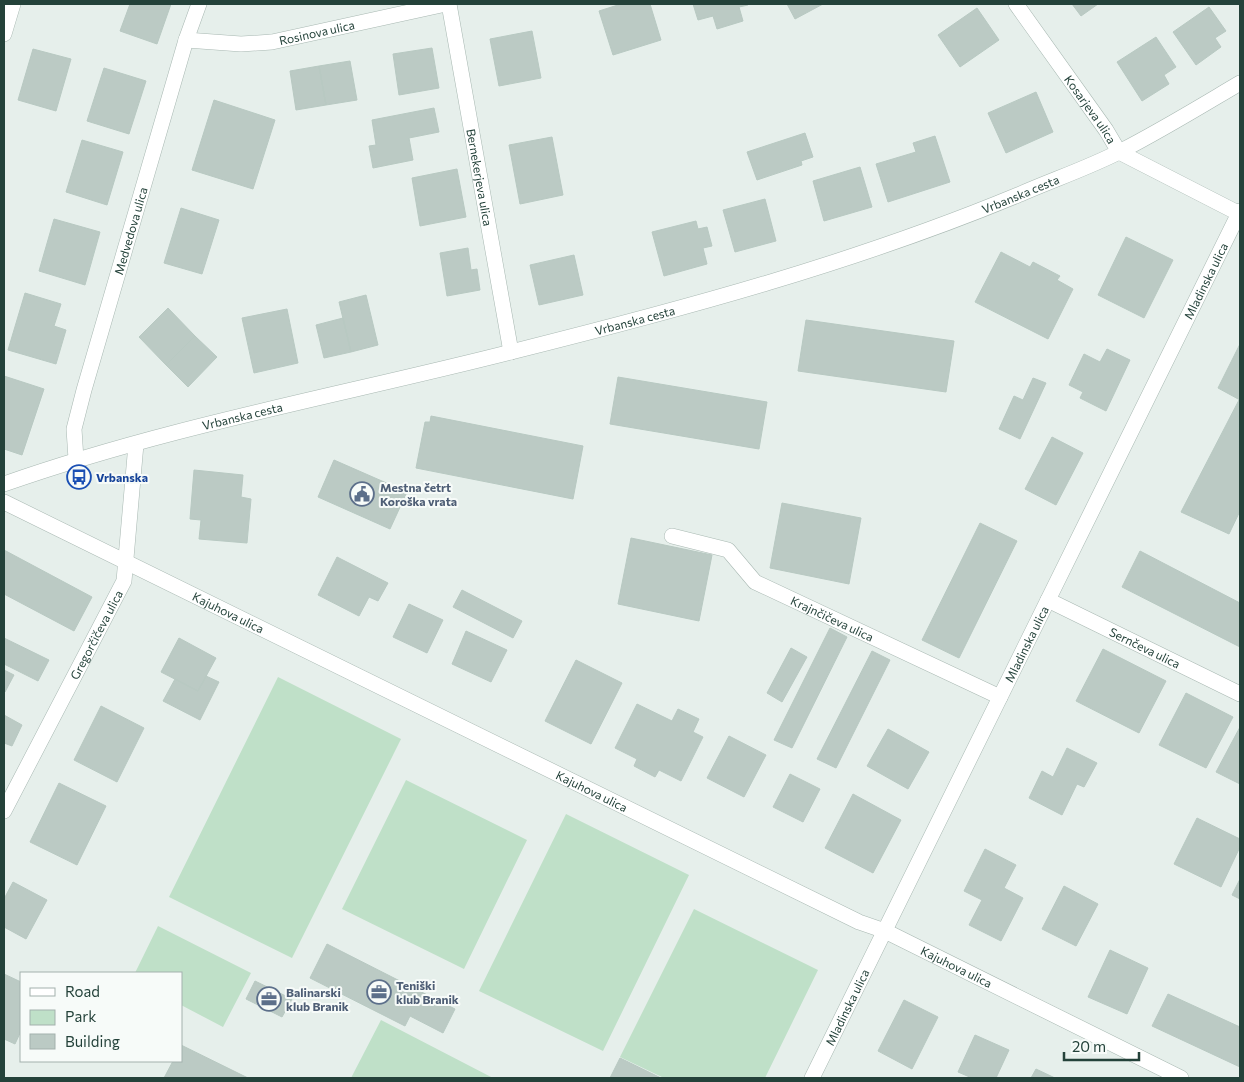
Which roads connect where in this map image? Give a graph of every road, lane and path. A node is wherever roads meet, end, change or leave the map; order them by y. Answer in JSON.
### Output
{"nodes":[{"id":1,"x":14,"y":4,"type":"edge"},
{"id":2,"x":199,"y":4,"type":"edge"},
{"id":3,"x":447,"y":4,"type":"edge"},
{"id":4,"x":1016,"y":4,"type":"edge"},
{"id":5,"x":4,"y":34,"type":"edge"},
{"id":6,"x":186,"y":40,"type":"junction"},
{"id":7,"x":1240,"y":83,"type":"edge"},
{"id":8,"x":1118,"y":152,"type":"junction"},
{"id":9,"x":1240,"y":213,"type":"edge"},
{"id":10,"x":511,"y":352,"type":"junction"},
{"id":11,"x":136,"y":444,"type":"junction"},
{"id":12,"x":76,"y":459,"type":"junction"},
{"id":13,"x":4,"y":484,"type":"edge"},
{"id":14,"x":4,"y":502,"type":"edge"},
{"id":15,"x":672,"y":536,"type":"dead end"},
{"id":16,"x":126,"y":561,"type":"junction"},
{"id":17,"x":1048,"y":600,"type":"junction"},
{"id":18,"x":1240,"y":694,"type":"edge"},
{"id":19,"x":1000,"y":697,"type":"junction"},
{"id":20,"x":4,"y":811,"type":"edge"},
{"id":21,"x":885,"y":932,"type":"junction"},
{"id":22,"x":812,"y":1078,"type":"edge"},
{"id":23,"x":1181,"y":1078,"type":"edge"}],
"edges":[{"from":1,"to":5,"type":"street"},
{"from":2,"to":6,"type":"street","name":"Medvedova ulica"},
{"from":3,"to":6,"type":"street","name":"Rosinova ulica"},
{"from":3,"to":10,"type":"street","name":"Bernekerjeva ulica"},
{"from":4,"to":8,"type":"street","name":"Kosarjeva ulica"},
{"from":6,"to":12,"type":"street","name":"Medvedova ulica"},
{"from":7,"to":8,"type":"street","name":"Vrbanska cesta"},
{"from":8,"to":9,"type":"street","name":"Kosarjeva ulica"},
{"from":8,"to":10,"type":"street","name":"Vrbanska cesta"},
{"from":9,"to":17,"type":"street","name":"Mladinska ulica"},
{"from":10,"to":11,"type":"street","name":"Vrbanska cesta"},
{"from":11,"to":12,"type":"street","name":"Vrbanska cesta"},
{"from":11,"to":16,"type":"street","name":"Gregorčičeva ulica"},
{"from":12,"to":13,"type":"street","name":"Vrbanska cesta"},
{"from":14,"to":16,"type":"street","name":"Kajuhova ulica"},
{"from":15,"to":19,"type":"street","name":"Krajnčičeva ulica"},
{"from":16,"to":20,"type":"street","name":"Gregorčičeva ulica"},
{"from":16,"to":21,"type":"street","name":"Kajuhova ulica"},
{"from":17,"to":18,"type":"street","name":"Sernčeva ulica"},
{"from":17,"to":19,"type":"street","name":"Mladinska ulica"},
{"from":19,"to":21,"type":"street","name":"Mladinska ulica"},
{"from":21,"to":22,"type":"street","name":"Mladinska ulica"},
{"from":21,"to":23,"type":"street","name":"Kajuhova ulica"}]}
